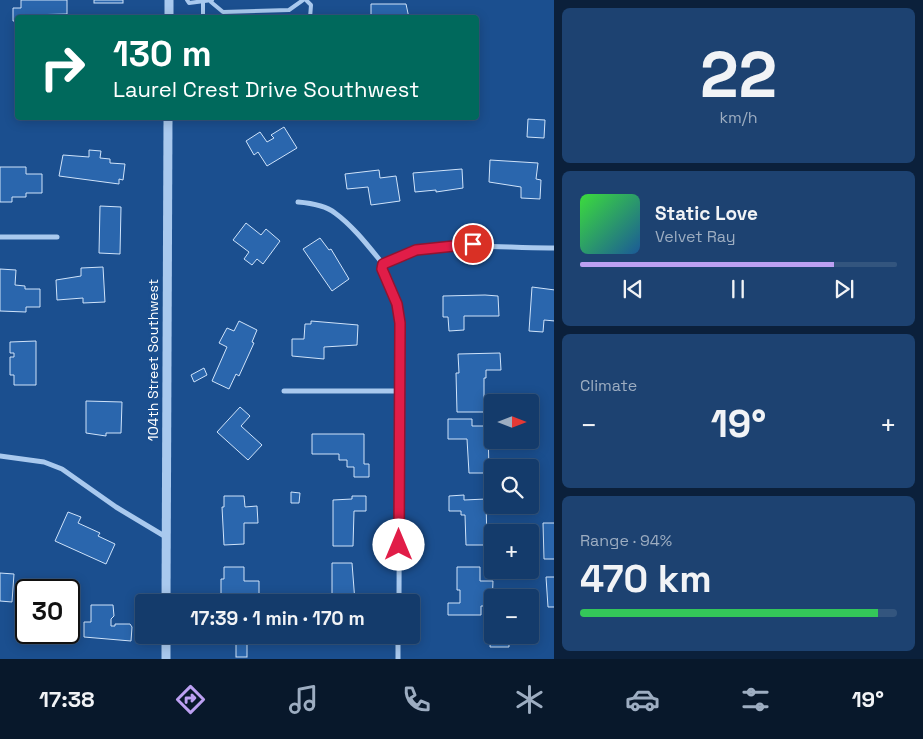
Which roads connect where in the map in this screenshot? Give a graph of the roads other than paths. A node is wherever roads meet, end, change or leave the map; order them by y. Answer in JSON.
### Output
{"nodes":[{"id":1,"x":169,"y":0,"type":"edge"},
{"id":2,"x":186,"y":0,"type":"edge"},
{"id":3,"x":304,"y":0,"type":"edge"},
{"id":4,"x":211,"y":1,"type":"edge"},
{"id":5,"x":203,"y":2,"type":"junction"},
{"id":6,"x":169,"y":15,"type":"edge"},
{"id":7,"x":203,"y":15,"type":"edge"},
{"id":8,"x":310,"y":15,"type":"edge"},
{"id":9,"x":168,"y":120,"type":"edge"},
{"id":10,"x":298,"y":202,"type":"dead end"},
{"id":11,"x":0,"y":237,"type":"edge"},
{"id":12,"x":57,"y":237,"type":"dead end"},
{"id":13,"x":554,"y":248,"type":"edge"},
{"id":14,"x":383,"y":264,"type":"junction"},
{"id":15,"x":284,"y":391,"type":"dead end"},
{"id":16,"x":400,"y":391,"type":"junction"},
{"id":17,"x":0,"y":456,"type":"edge"},
{"id":18,"x":166,"y":537,"type":"junction"},
{"id":19,"x":166,"y":594,"type":"edge"},
{"id":20,"x":399,"y":594,"type":"edge"},
{"id":21,"x":166,"y":644,"type":"edge"},
{"id":22,"x":398,"y":644,"type":"edge"},
{"id":23,"x":166,"y":659,"type":"edge"},
{"id":24,"x":398,"y":659,"type":"edge"}],
"edges":[{"from":1,"to":6,"type":"street"},
{"from":2,"to":5,"type":"lane"},
{"from":3,"to":4,"type":"lane"},
{"from":3,"to":8,"type":"lane"},
{"from":4,"to":5,"type":"lane"},
{"from":5,"to":7,"type":"lane"},
{"from":9,"to":18,"type":"street","name":"104th Street Southwest"},
{"from":10,"to":14,"type":"street"},
{"from":11,"to":12,"type":"street"},
{"from":13,"to":14,"type":"street"},
{"from":14,"to":16,"type":"street"},
{"from":15,"to":16,"type":"street"},
{"from":16,"to":20,"type":"street"},
{"from":17,"to":18,"type":"street"},
{"from":18,"to":19,"type":"street","name":"104th Street Southwest"},
{"from":21,"to":23,"type":"street"},
{"from":22,"to":24,"type":"street"}]}
